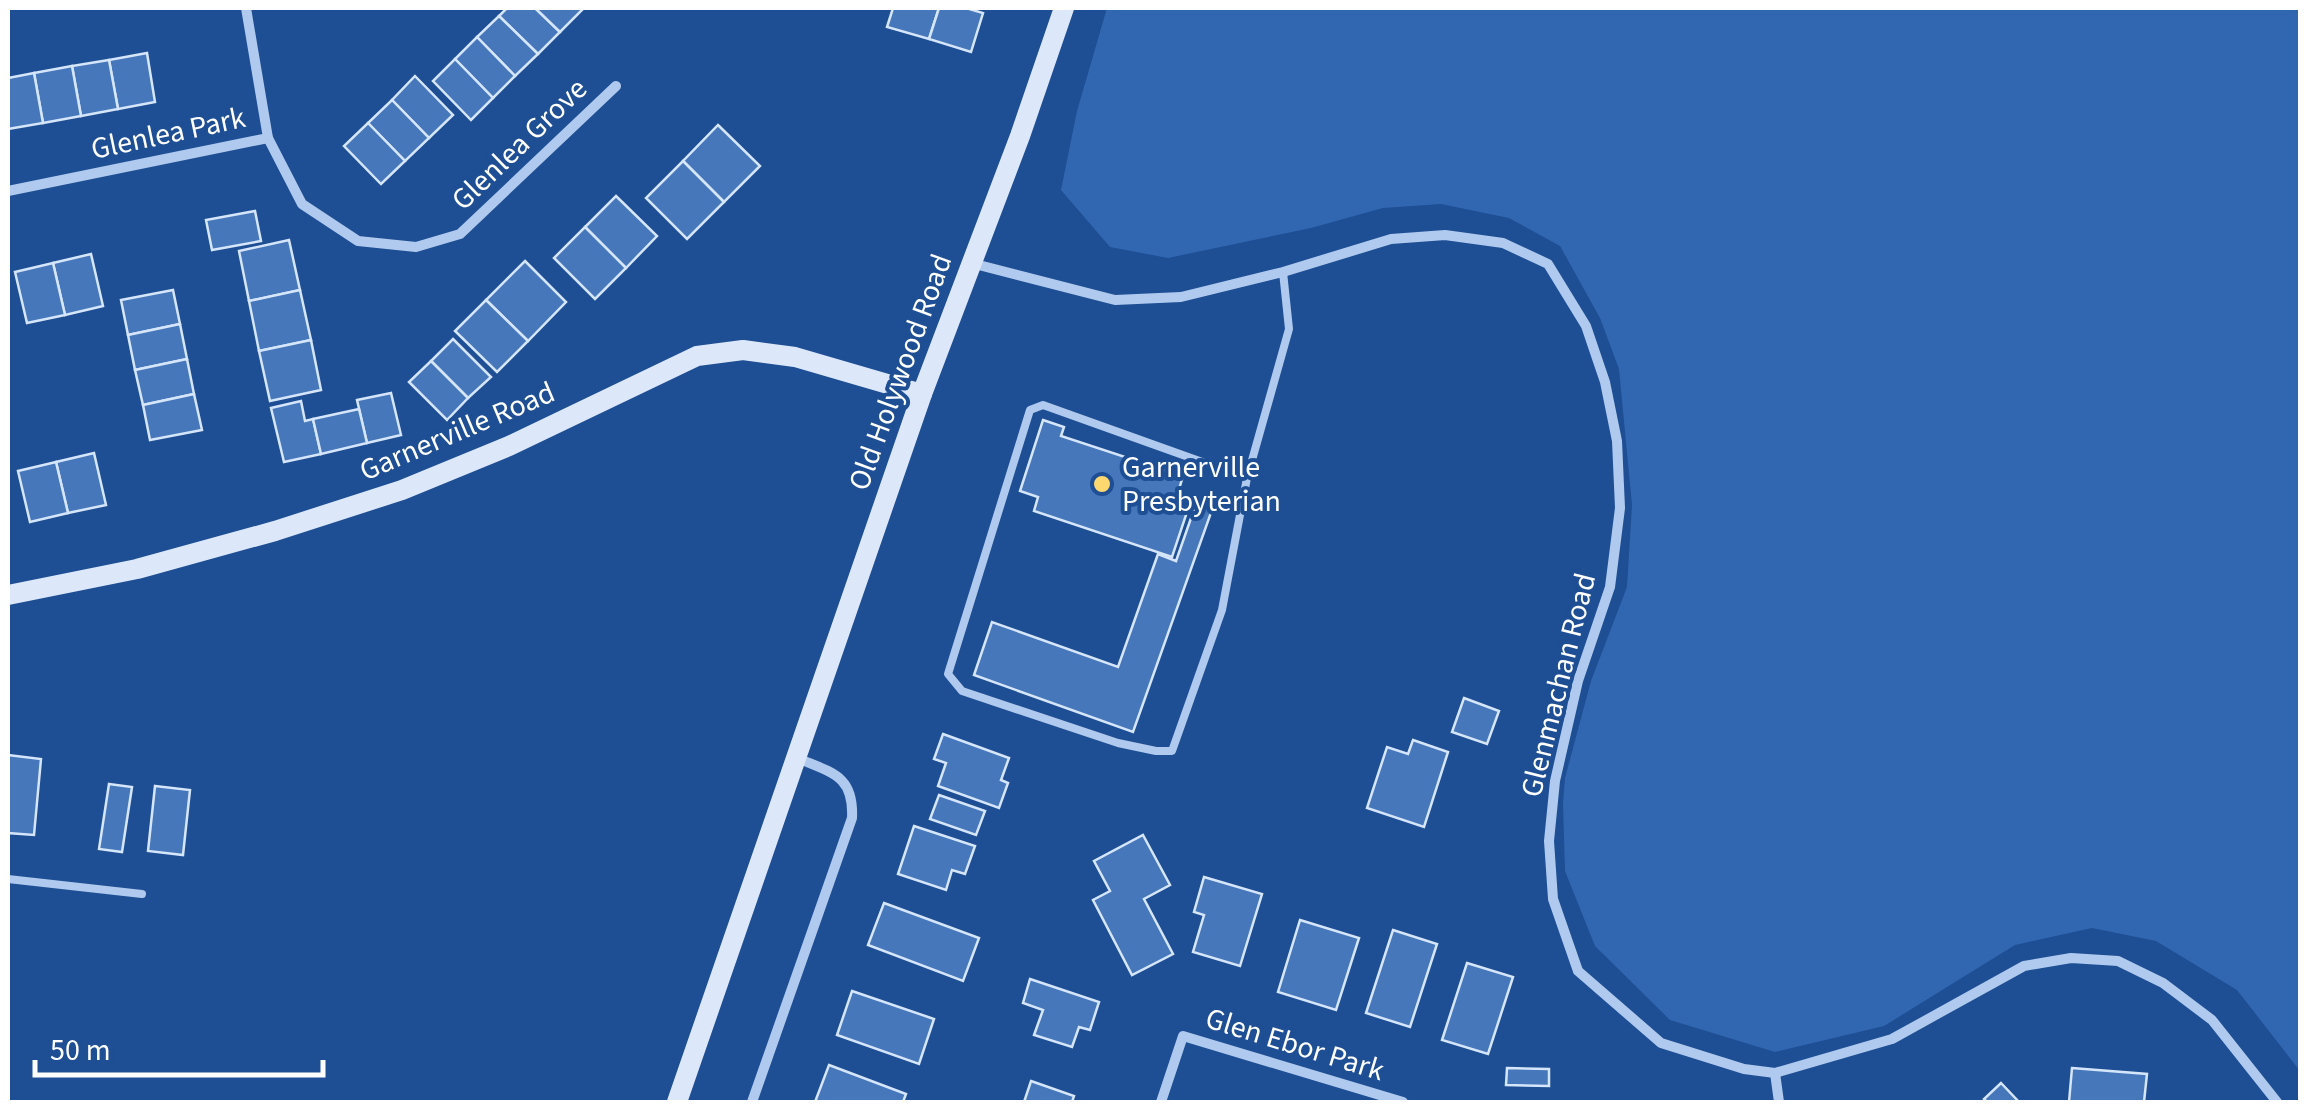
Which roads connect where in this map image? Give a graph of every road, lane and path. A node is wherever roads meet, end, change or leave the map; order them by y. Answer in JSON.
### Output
{"nodes":[{"id":1,"x":246,"y":8,"type":"edge"},
{"id":2,"x":1064,"y":8,"type":"edge"},
{"id":3,"x":616,"y":86,"type":"dead end"},
{"id":4,"x":268,"y":138,"type":"junction"},
{"id":5,"x":8,"y":191,"type":"edge"},
{"id":6,"x":971,"y":263,"type":"junction"},
{"id":7,"x":1283,"y":272,"type":"junction"},
{"id":8,"x":922,"y":394,"type":"junction"},
{"id":9,"x":1247,"y":478,"type":"junction"},
{"id":10,"x":8,"y":595,"type":"edge"},
{"id":11,"x":796,"y":758,"type":"junction"},
{"id":12,"x":8,"y":879,"type":"edge"},
{"id":13,"x":142,"y":894,"type":"dead end"},
{"id":14,"x":1775,"y":1073,"type":"junction"},
{"id":15,"x":677,"y":1102,"type":"edge"},
{"id":16,"x":752,"y":1102,"type":"edge"},
{"id":17,"x":1161,"y":1102,"type":"edge"},
{"id":18,"x":1404,"y":1102,"type":"edge"},
{"id":19,"x":1779,"y":1102,"type":"edge"},
{"id":20,"x":2277,"y":1102,"type":"edge"}],
"edges":[{"from":1,"to":4,"type":"street","name":"Glenlea Park"},
{"from":2,"to":6,"type":"street","name":"Old Holywood Road"},
{"from":3,"to":4,"type":"street","name":"Glenlea Grove"},
{"from":4,"to":5,"type":"street","name":"Glenlea Park"},
{"from":6,"to":7,"type":"street","name":"Glenmachan Road"},
{"from":6,"to":8,"type":"street","name":"Old Holywood Road"},
{"from":7,"to":9,"type":"lane"},
{"from":7,"to":14,"type":"street","name":"Glenmachan Road"},
{"from":8,"to":10,"type":"street","name":"Garnerville Road"},
{"from":8,"to":11,"type":"street","name":"Old Holywood Road"},
{"from":9,"to":9,"type":"lane"},
{"from":11,"to":15,"type":"street","name":"Old Holywood Road"},
{"from":11,"to":16,"type":"street"},
{"from":12,"to":13,"type":"lane"},
{"from":14,"to":19,"type":"street"},
{"from":14,"to":20,"type":"street","name":"Glenmachan Road"},
{"from":17,"to":18,"type":"street","name":"Glen Ebor Park"}]}
